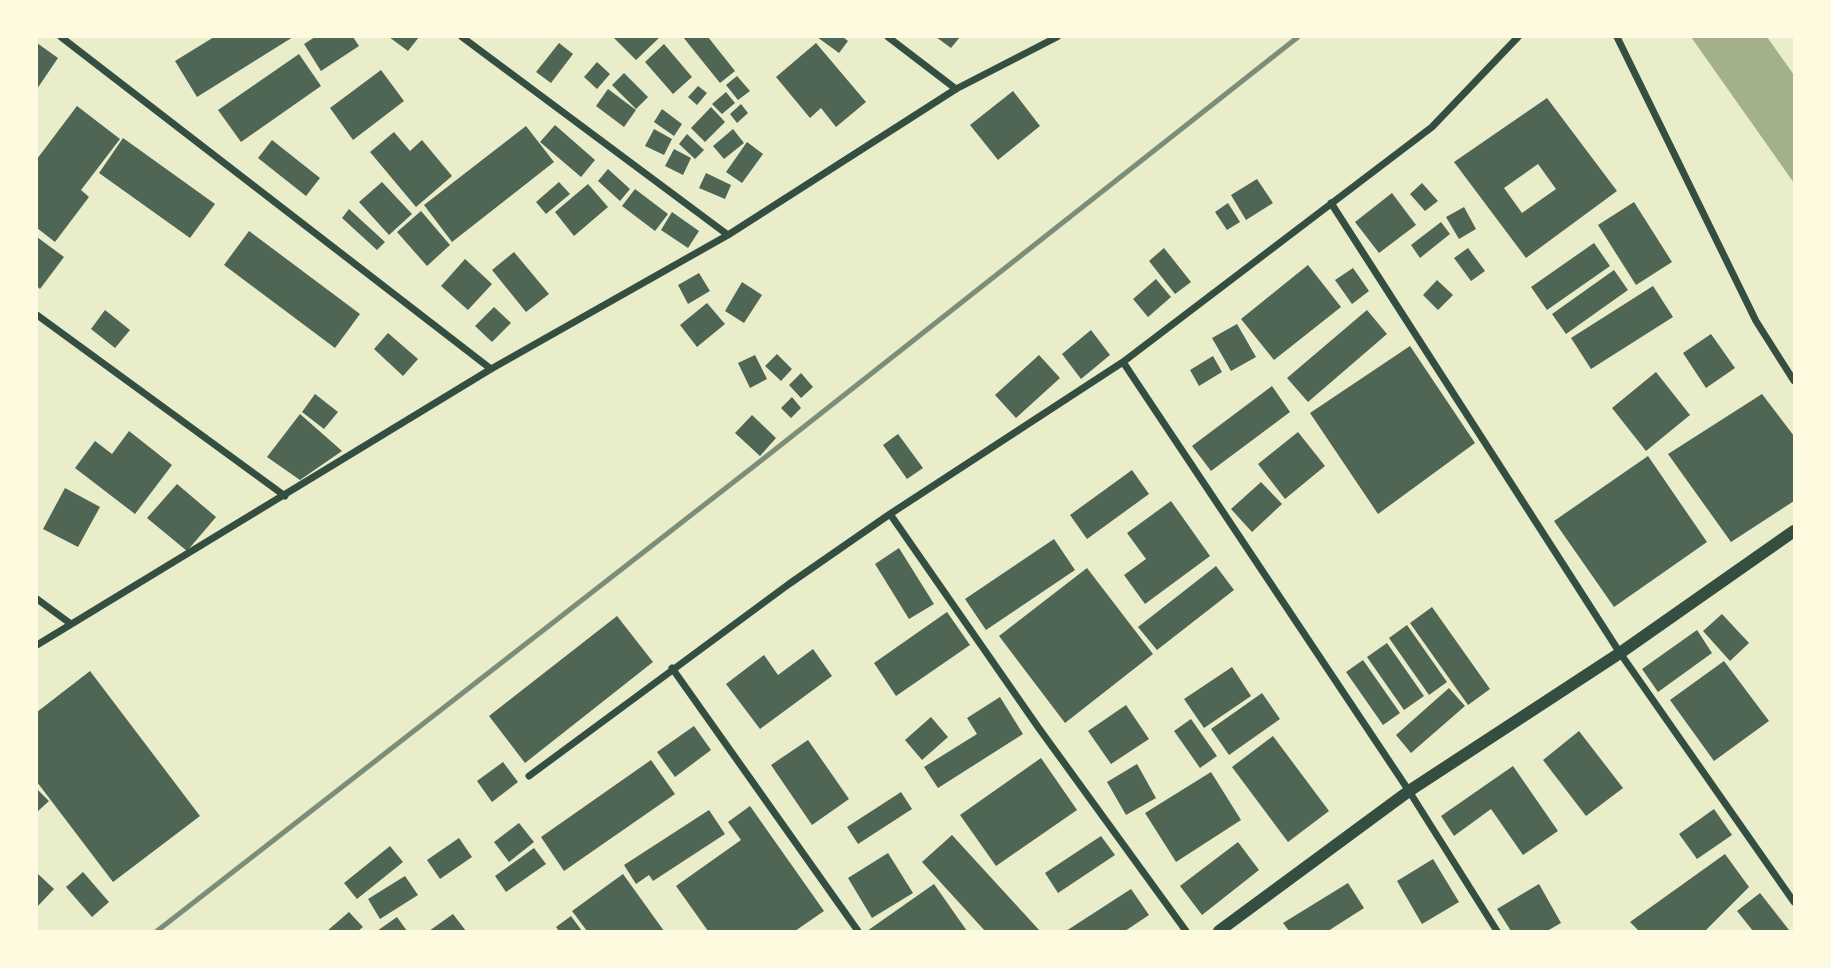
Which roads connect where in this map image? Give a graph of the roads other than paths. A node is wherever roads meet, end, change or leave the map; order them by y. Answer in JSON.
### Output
{"nodes":[{"id":1,"x":61,"y":37,"type":"edge"},
{"id":2,"x":462,"y":37,"type":"edge"},
{"id":3,"x":888,"y":37,"type":"edge"},
{"id":4,"x":1056,"y":37,"type":"edge"},
{"id":5,"x":1518,"y":37,"type":"edge"},
{"id":6,"x":1617,"y":37,"type":"edge"},
{"id":7,"x":956,"y":89,"type":"junction"},
{"id":8,"x":1331,"y":203,"type":"junction"},
{"id":9,"x":728,"y":234,"type":"junction"},
{"id":10,"x":37,"y":315,"type":"edge"},
{"id":11,"x":1123,"y":362,"type":"junction"},
{"id":12,"x":491,"y":369,"type":"junction"},
{"id":13,"x":1794,"y":382,"type":"edge"},
{"id":14,"x":285,"y":496,"type":"junction"},
{"id":15,"x":890,"y":514,"type":"junction"},
{"id":16,"x":1794,"y":531,"type":"edge"},
{"id":17,"x":37,"y":600,"type":"edge"},
{"id":18,"x":71,"y":624,"type":"junction"},
{"id":19,"x":37,"y":645,"type":"edge"},
{"id":20,"x":1620,"y":653,"type":"junction"},
{"id":21,"x":672,"y":668,"type":"junction"},
{"id":22,"x":529,"y":776,"type":"dead end"},
{"id":23,"x":1409,"y":792,"type":"junction"},
{"id":24,"x":1794,"y":902,"type":"edge"},
{"id":25,"x":858,"y":931,"type":"edge"},
{"id":26,"x":1186,"y":931,"type":"edge"},
{"id":27,"x":1219,"y":931,"type":"edge"},
{"id":28,"x":1497,"y":931,"type":"edge"}],
"edges":[{"from":1,"to":12,"type":"street"},
{"from":2,"to":9,"type":"street"},
{"from":3,"to":7,"type":"street"},
{"from":4,"to":7,"type":"street"},
{"from":5,"to":8,"type":"street"},
{"from":6,"to":13,"type":"street"},
{"from":7,"to":9,"type":"street"},
{"from":8,"to":11,"type":"street"},
{"from":8,"to":20,"type":"street"},
{"from":9,"to":12,"type":"street"},
{"from":10,"to":14,"type":"street"},
{"from":11,"to":15,"type":"street"},
{"from":11,"to":23,"type":"street"},
{"from":12,"to":14,"type":"street"},
{"from":14,"to":18,"type":"street"},
{"from":15,"to":21,"type":"street"},
{"from":15,"to":26,"type":"street"},
{"from":16,"to":20,"type":"street"},
{"from":17,"to":18,"type":"street"},
{"from":18,"to":19,"type":"street"},
{"from":20,"to":23,"type":"street"},
{"from":20,"to":24,"type":"street"},
{"from":21,"to":22,"type":"street"},
{"from":21,"to":25,"type":"street"},
{"from":23,"to":27,"type":"street"},
{"from":23,"to":28,"type":"street"}]}
